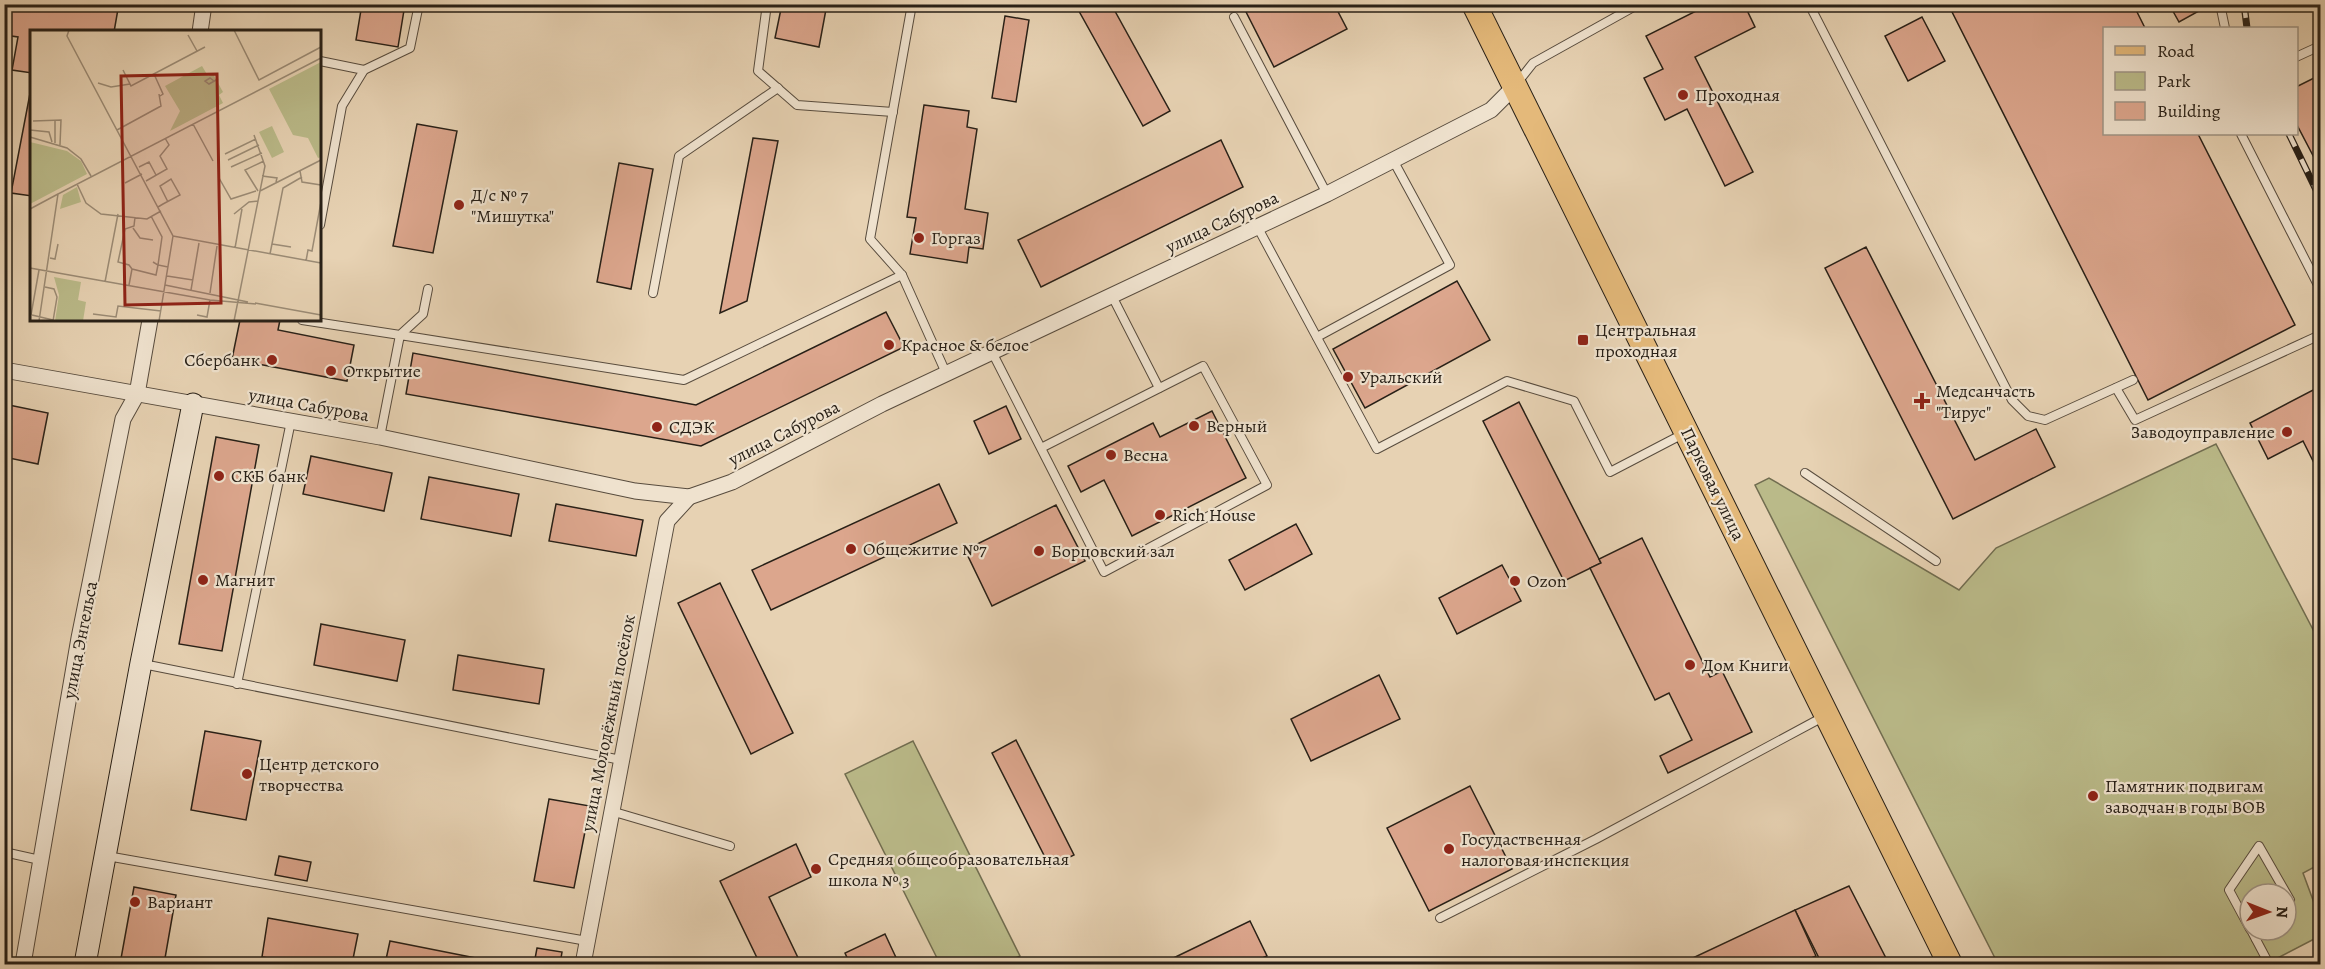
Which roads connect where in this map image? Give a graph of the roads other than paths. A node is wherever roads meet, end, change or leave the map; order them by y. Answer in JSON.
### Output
{"nodes":[{"id":1,"x":204,"y":4,"type":"edge"},
{"id":2,"x":419,"y":4,"type":"edge"},
{"id":3,"x":767,"y":4,"type":"edge"},
{"id":4,"x":912,"y":4,"type":"edge"},
{"id":5,"x":1474,"y":4,"type":"edge"},
{"id":6,"x":1639,"y":4,"type":"edge"},
{"id":7,"x":1809,"y":4,"type":"edge"},
{"id":8,"x":2220,"y":4,"type":"edge"},
{"id":9,"x":1234,"y":17,"type":"dead end"},
{"id":10,"x":2225,"y":27,"type":"edge"},
{"id":11,"x":200,"y":30,"type":"edge"},
{"id":12,"x":2320,"y":45,"type":"edge"},
{"id":13,"x":2298,"y":56,"type":"edge"},
{"id":14,"x":321,"y":61,"type":"edge"},
{"id":15,"x":364,"y":70,"type":"junction"},
{"id":16,"x":1515,"y":86,"type":"junction"},
{"id":17,"x":778,"y":88,"type":"junction"},
{"id":18,"x":893,"y":112,"type":"junction"},
{"id":19,"x":2242,"y":135,"type":"edge"},
{"id":20,"x":1393,"y":160,"type":"junction"},
{"id":21,"x":1327,"y":194,"type":"junction"},
{"id":22,"x":321,"y":220,"type":"edge"},
{"id":23,"x":1258,"y":228,"type":"junction"},
{"id":24,"x":902,"y":275,"type":"junction"},
{"id":25,"x":428,"y":289,"type":"dead end"},
{"id":26,"x":2320,"y":289,"type":"edge"},
{"id":27,"x":653,"y":293,"type":"dead end"},
{"id":28,"x":1112,"y":296,"type":"junction"},
{"id":29,"x":150,"y":321,"type":"edge"},
{"id":30,"x":309,"y":321,"type":"edge"},
{"id":31,"x":400,"y":335,"type":"junction"},
{"id":32,"x":2320,"y":335,"type":"edge"},
{"id":33,"x":1317,"y":337,"type":"junction"},
{"id":34,"x":992,"y":352,"type":"junction"},
{"id":35,"x":4,"y":370,"type":"edge"},
{"id":36,"x":946,"y":373,"type":"junction"},
{"id":37,"x":2133,"y":380,"type":"dead end"},
{"id":38,"x":1159,"y":388,"type":"junction"},
{"id":39,"x":2116,"y":388,"type":"junction"},
{"id":40,"x":137,"y":394,"type":"junction"},
{"id":41,"x":193,"y":404,"type":"junction"},
{"id":42,"x":291,"y":421,"type":"junction"},
{"id":43,"x":1687,"y":432,"type":"junction"},
{"id":44,"x":380,"y":437,"type":"junction"},
{"id":45,"x":1041,"y":448,"type":"junction"},
{"id":46,"x":1805,"y":473,"type":"dead end"},
{"id":47,"x":689,"y":497,"type":"junction"},
{"id":48,"x":1936,"y":561,"type":"dead end"},
{"id":49,"x":141,"y":663,"type":"junction"},
{"id":50,"x":237,"y":684,"type":"junction"},
{"id":51,"x":1827,"y":715,"type":"junction"},
{"id":52,"x":621,"y":760,"type":"junction"},
{"id":53,"x":611,"y":811,"type":"junction"},
{"id":54,"x":730,"y":846,"type":"dead end"},
{"id":55,"x":4,"y":852,"type":"edge"},
{"id":56,"x":106,"y":856,"type":"junction"},
{"id":57,"x":40,"y":860,"type":"junction"},
{"id":58,"x":2280,"y":882,"type":"edge"},
{"id":59,"x":2238,"y":907,"type":"edge"},
{"id":60,"x":1440,"y":918,"type":"dead end"},
{"id":61,"x":587,"y":941,"type":"junction"},
{"id":62,"x":2258,"y":942,"type":"edge"},
{"id":63,"x":23,"y":964,"type":"edge"},
{"id":64,"x":85,"y":964,"type":"edge"},
{"id":65,"x":583,"y":964,"type":"edge"},
{"id":66,"x":1950,"y":964,"type":"edge"},
{"id":67,"x":2269,"y":964,"type":"edge"}],
"edges":[{"from":1,"to":11,"type":"street"},
{"from":2,"to":15,"type":"lane"},
{"from":3,"to":17,"type":"lane"},
{"from":4,"to":18,"type":"lane"},
{"from":5,"to":16,"type":"main road","name":"Парковая улица"},
{"from":6,"to":16,"type":"lane"},
{"from":7,"to":39,"type":"lane"},
{"from":8,"to":10,"type":"lane"},
{"from":9,"to":21,"type":"lane"},
{"from":12,"to":13,"type":"lane"},
{"from":14,"to":15,"type":"lane"},
{"from":15,"to":22,"type":"lane"},
{"from":16,"to":20,"type":"street","name":"улица Сабурова"},
{"from":16,"to":43,"type":"main road","name":"Парковая улица"},
{"from":17,"to":18,"type":"lane"},
{"from":17,"to":27,"type":"lane"},
{"from":18,"to":24,"type":"lane"},
{"from":19,"to":26,"type":"lane"},
{"from":20,"to":21,"type":"street","name":"улица Сабурова"},
{"from":20,"to":33,"type":"lane"},
{"from":21,"to":23,"type":"street","name":"улица Сабурова"},
{"from":23,"to":28,"type":"street","name":"улица Сабурова"},
{"from":23,"to":33,"type":"lane"},
{"from":24,"to":31,"type":"lane"},
{"from":24,"to":36,"type":"lane"},
{"from":25,"to":31,"type":"lane"},
{"from":28,"to":34,"type":"street","name":"улица Сабурова"},
{"from":28,"to":38,"type":"lane"},
{"from":29,"to":40,"type":"street","name":"улица Энгельса"},
{"from":30,"to":31,"type":"lane"},
{"from":31,"to":44,"type":"lane"},
{"from":32,"to":39,"type":"lane"},
{"from":33,"to":43,"type":"lane"},
{"from":34,"to":36,"type":"street","name":"улица Сабурова"},
{"from":34,"to":45,"type":"lane"},
{"from":35,"to":40,"type":"street","name":"улица Сабурова"},
{"from":36,"to":47,"type":"street","name":"улица Сабурова"},
{"from":37,"to":39,"type":"lane"},
{"from":38,"to":45,"type":"lane"},
{"from":38,"to":45,"type":"lane"},
{"from":40,"to":41,"type":"street","name":"улица Сабурова"},
{"from":40,"to":57,"type":"street","name":"улица Энгельса"},
{"from":41,"to":42,"type":"street","name":"улица Сабурова"},
{"from":41,"to":49,"type":"street"},
{"from":42,"to":44,"type":"street","name":"улица Сабурова"},
{"from":42,"to":50,"type":"lane"},
{"from":43,"to":51,"type":"main road","name":"Парковая улица"},
{"from":44,"to":47,"type":"street","name":"улица Сабурова"},
{"from":46,"to":48,"type":"lane"},
{"from":47,"to":52,"type":"street","name":"улица Молодёжный посёлок"},
{"from":49,"to":50,"type":"lane"},
{"from":49,"to":56,"type":"street"},
{"from":50,"to":52,"type":"lane"},
{"from":51,"to":60,"type":"lane"},
{"from":51,"to":66,"type":"main road","name":"Парковая улица"},
{"from":52,"to":53,"type":"street","name":"улица Молодёжный посёлок"},
{"from":53,"to":54,"type":"lane"},
{"from":53,"to":61,"type":"street","name":"улица Молодёжный посёлок"},
{"from":55,"to":57,"type":"lane"},
{"from":56,"to":61,"type":"lane"},
{"from":56,"to":64,"type":"street"},
{"from":57,"to":63,"type":"street","name":"улица Энгельса"},
{"from":58,"to":59,"type":"lane"},
{"from":61,"to":65,"type":"street","name":"улица Молодёжный посёлок"},
{"from":62,"to":67,"type":"lane"}]}
